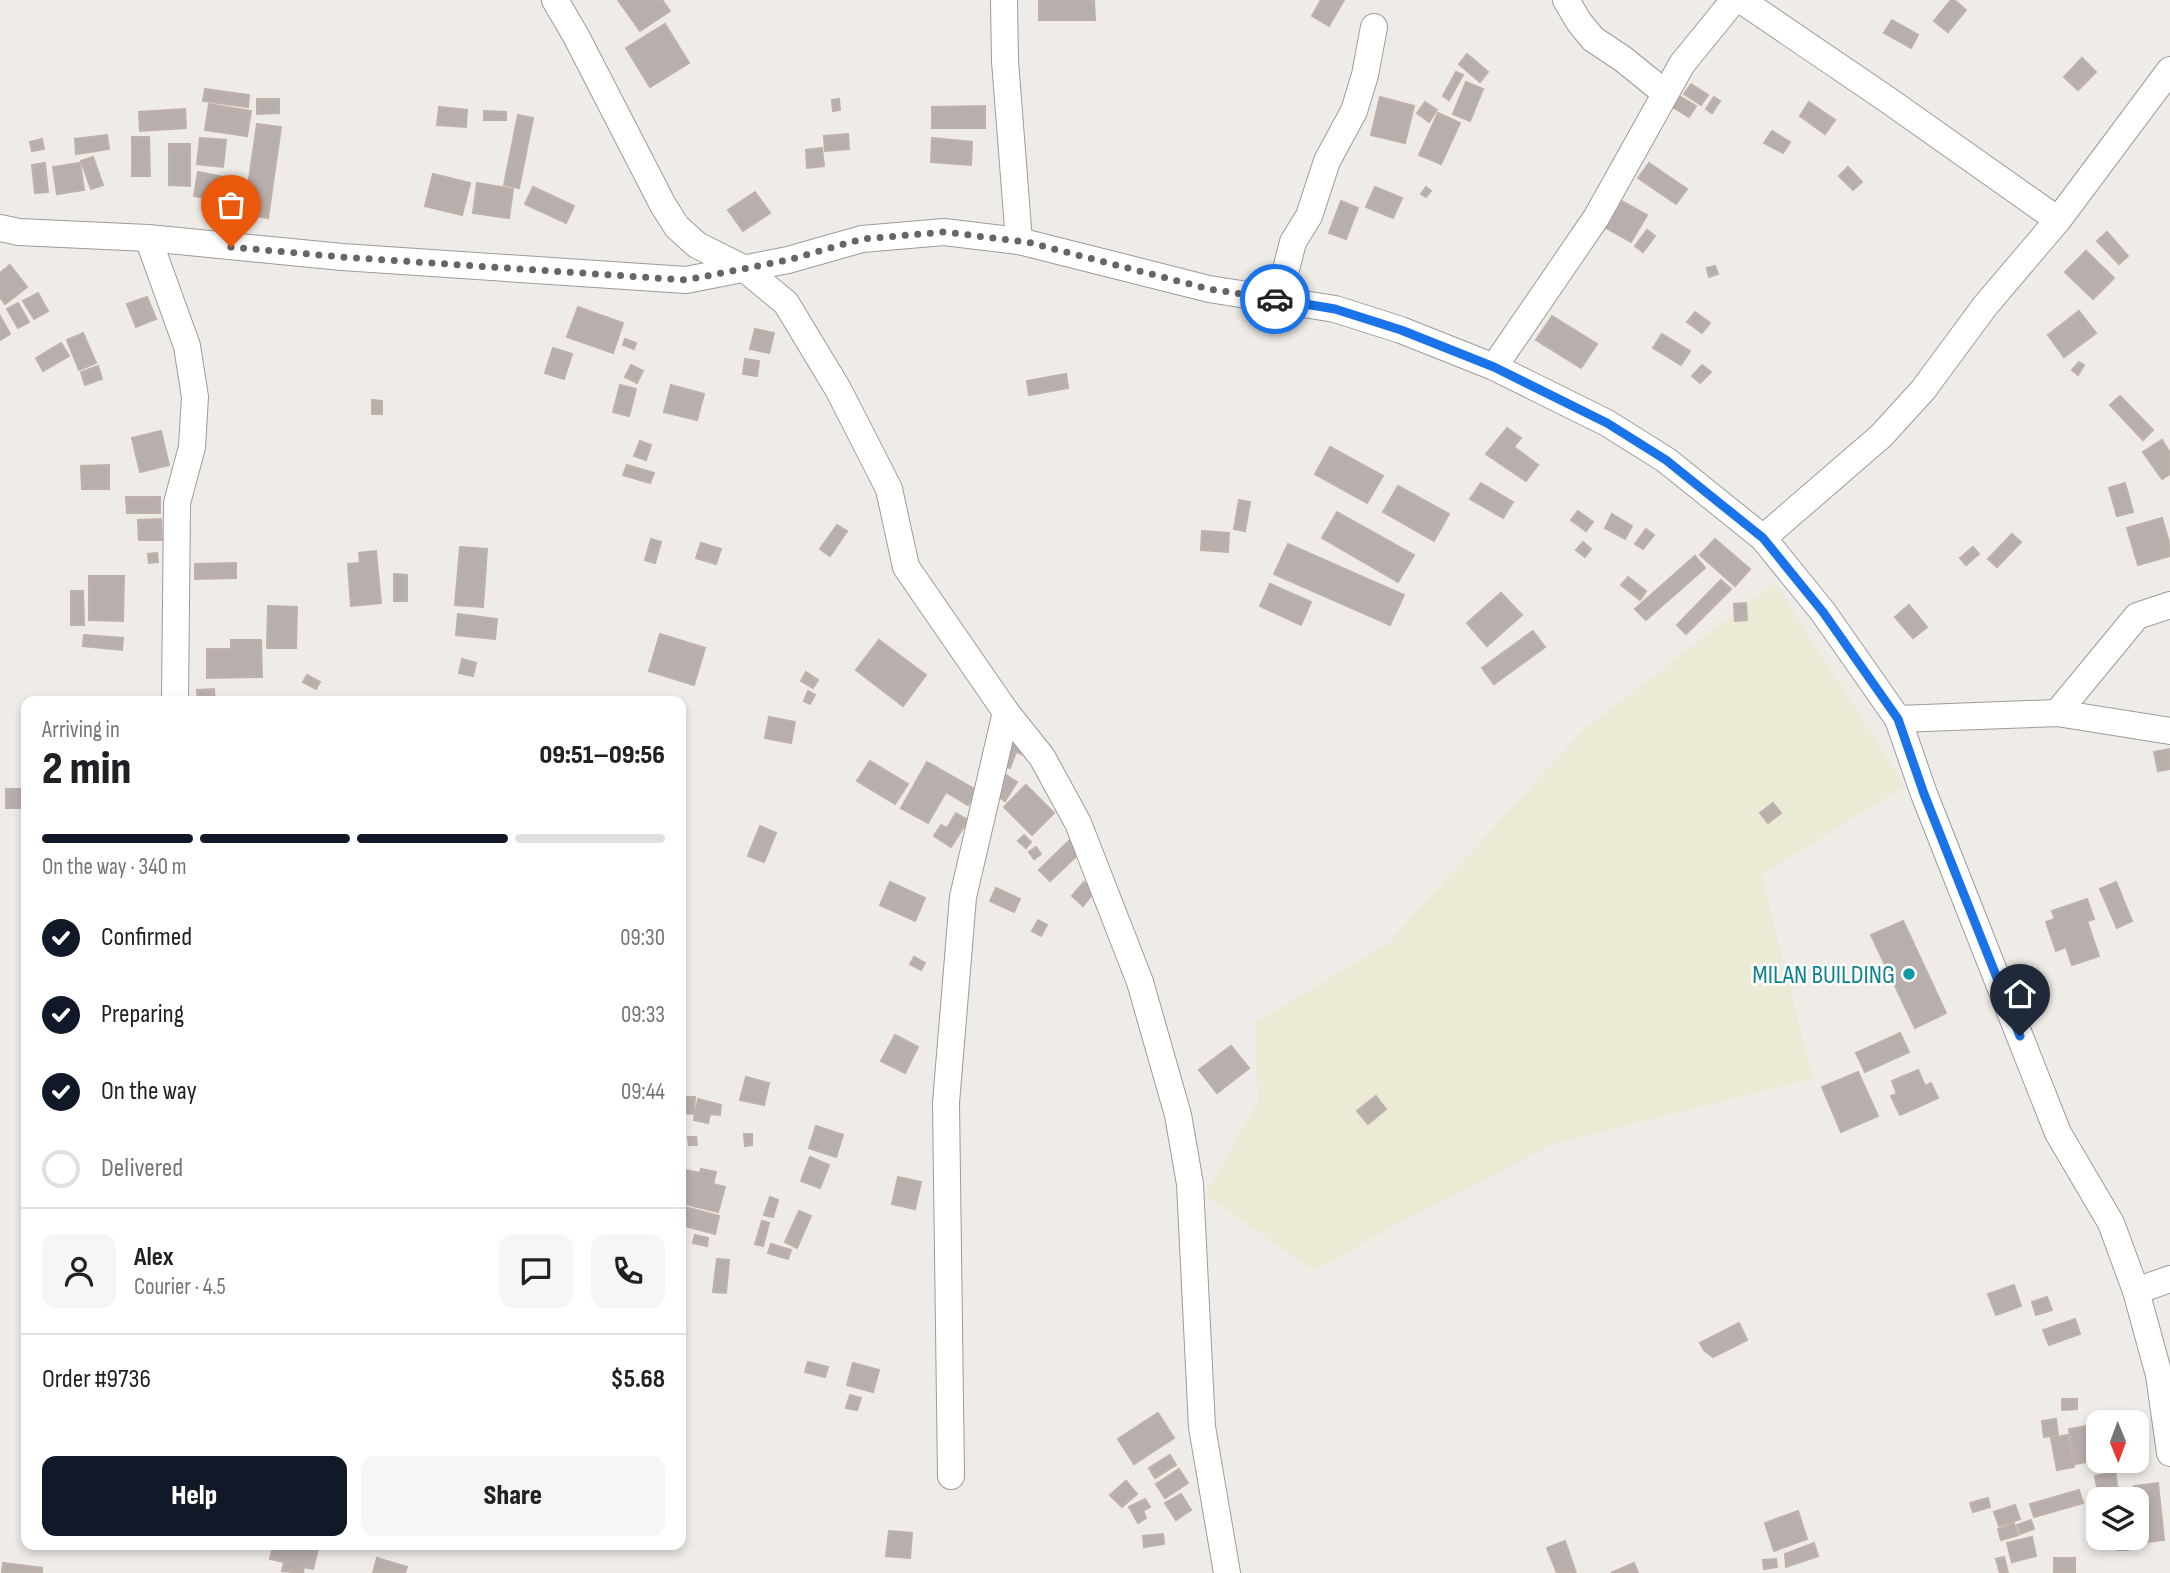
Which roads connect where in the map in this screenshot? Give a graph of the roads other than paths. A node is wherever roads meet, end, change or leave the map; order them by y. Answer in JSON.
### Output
{"nodes":[{"id":1,"x":555,"y":0,"type":"edge"},
{"id":2,"x":1004,"y":0,"type":"edge"},
{"id":3,"x":1566,"y":0,"type":"edge"},
{"id":4,"x":1734,"y":0,"type":"edge"},
{"id":5,"x":1741,"y":0,"type":"edge"},
{"id":6,"x":1374,"y":27,"type":"dead end"},
{"id":7,"x":2170,"y":70,"type":"edge"},
{"id":8,"x":1665,"y":93,"type":"junction"},
{"id":9,"x":2058,"y":220,"type":"junction"},
{"id":10,"x":0,"y":228,"type":"edge"},
{"id":11,"x":148,"y":238,"type":"junction"},
{"id":12,"x":1019,"y":241,"type":"junction"},
{"id":13,"x":745,"y":269,"type":"junction"},
{"id":14,"x":1273,"y":299,"type":"junction"},
{"id":15,"x":1494,"y":367,"type":"junction"},
{"id":16,"x":1763,"y":538,"type":"junction"},
{"id":17,"x":2170,"y":604,"type":"edge"},
{"id":18,"x":175,"y":696,"type":"edge"},
{"id":19,"x":1006,"y":712,"type":"junction"},
{"id":20,"x":2056,"y":713,"type":"junction"},
{"id":21,"x":1898,"y":719,"type":"junction"},
{"id":22,"x":2170,"y":731,"type":"edge"},
{"id":23,"x":2170,"y":1279,"type":"edge"},
{"id":24,"x":2136,"y":1292,"type":"junction"},
{"id":25,"x":2170,"y":1453,"type":"edge"},
{"id":26,"x":951,"y":1476,"type":"dead end"},
{"id":27,"x":1227,"y":1573,"type":"edge"}],
"edges":[{"from":1,"to":13,"type":"street"},
{"from":2,"to":12,"type":"street"},
{"from":3,"to":8,"type":"street"},
{"from":4,"to":8,"type":"street"},
{"from":5,"to":9,"type":"street"},
{"from":6,"to":14,"type":"street"},
{"from":7,"to":9,"type":"street"},
{"from":8,"to":15,"type":"street"},
{"from":9,"to":16,"type":"street"},
{"from":10,"to":11,"type":"street"},
{"from":11,"to":13,"type":"street"},
{"from":11,"to":18,"type":"street"},
{"from":12,"to":13,"type":"street"},
{"from":12,"to":14,"type":"street"},
{"from":13,"to":19,"type":"street"},
{"from":14,"to":15,"type":"street"},
{"from":15,"to":16,"type":"street"},
{"from":16,"to":21,"type":"street"},
{"from":17,"to":20,"type":"street"},
{"from":19,"to":26,"type":"street"},
{"from":19,"to":27,"type":"street"},
{"from":20,"to":21,"type":"street"},
{"from":20,"to":22,"type":"street"},
{"from":21,"to":24,"type":"street"},
{"from":23,"to":24,"type":"street"},
{"from":24,"to":25,"type":"street"}]}
